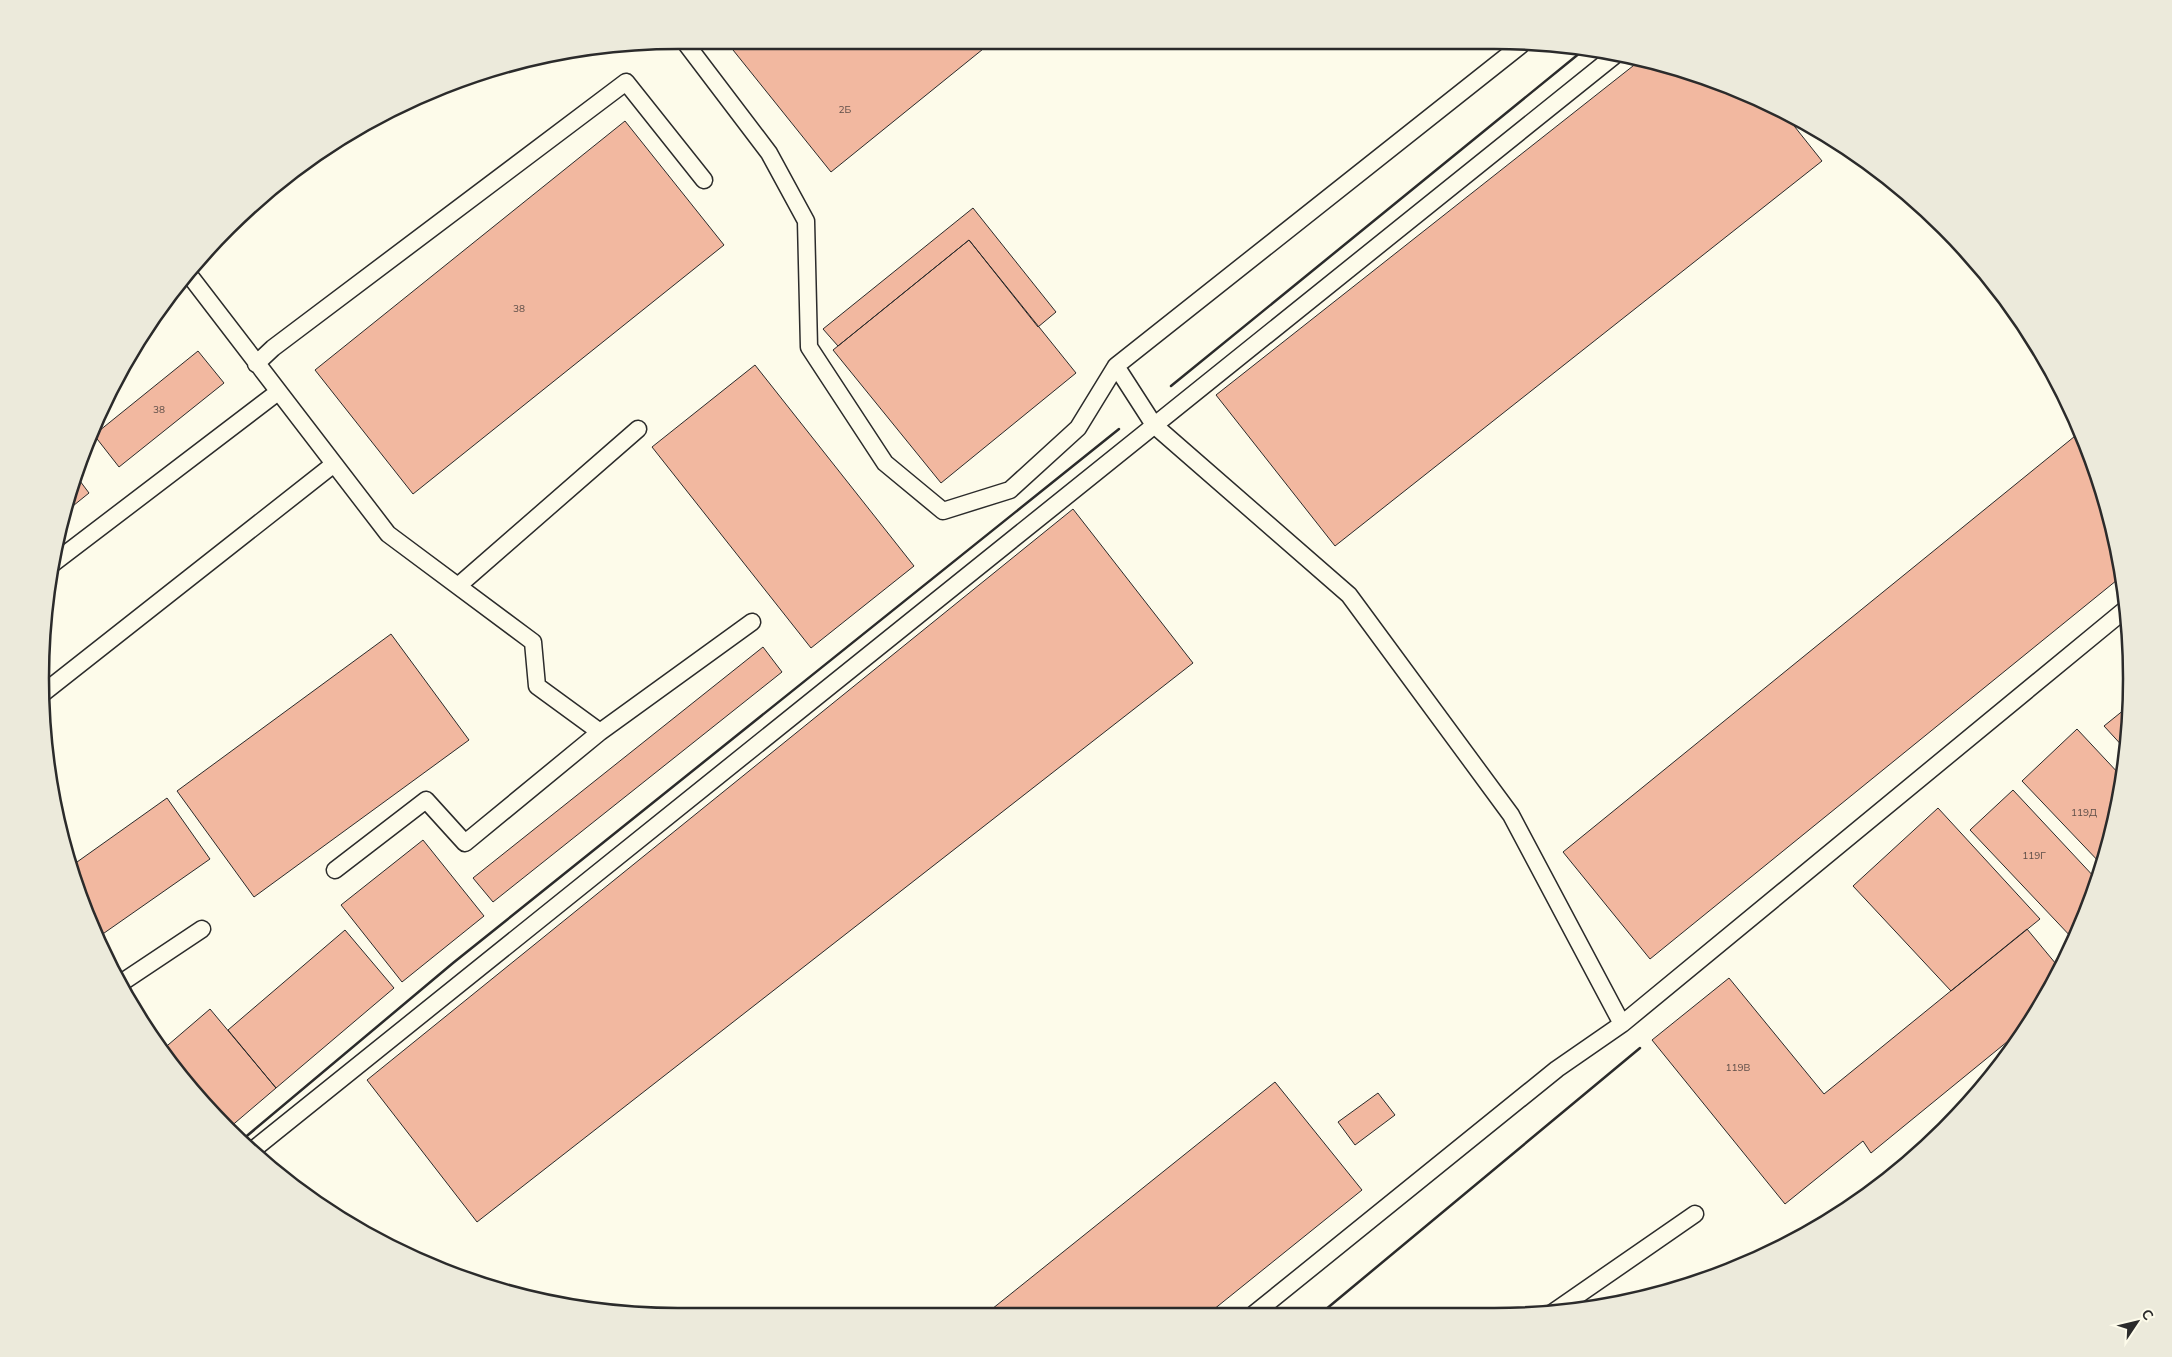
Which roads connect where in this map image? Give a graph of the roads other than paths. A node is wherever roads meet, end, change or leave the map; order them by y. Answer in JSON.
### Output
{"nodes":[{"id":1,"x":689,"y":49,"type":"edge"},
{"id":2,"x":1515,"y":50,"type":"edge"},
{"id":3,"x":1609,"y":60,"type":"edge"},
{"id":4,"x":704,"y":180,"type":"dead end"},
{"id":5,"x":192,"y":279,"type":"edge"},
{"id":6,"x":256,"y":364,"type":"junction"},
{"id":7,"x":1116,"y":366,"type":"junction"},
{"id":8,"x":278,"y":392,"type":"junction"},
{"id":9,"x":1154,"y":425,"type":"junction"},
{"id":10,"x":638,"y":429,"type":"dead end"},
{"id":11,"x":334,"y":464,"type":"junction"},
{"id":12,"x":61,"y":558,"type":"edge"},
{"id":13,"x":458,"y":586,"type":"junction"},
{"id":14,"x":2120,"y":614,"type":"edge"},
{"id":15,"x":752,"y":622,"type":"dead end"},
{"id":16,"x":49,"y":688,"type":"edge"},
{"id":17,"x":600,"y":732,"type":"junction"},
{"id":18,"x":335,"y":870,"type":"dead end"},
{"id":19,"x":202,"y":930,"type":"dead end"},
{"id":20,"x":126,"y":980,"type":"edge"},
{"id":21,"x":1622,"y":1024,"type":"junction"},
{"id":22,"x":257,"y":1147,"type":"edge"},
{"id":23,"x":1695,"y":1214,"type":"dead end"},
{"id":24,"x":1565,"y":1304,"type":"edge"},
{"id":25,"x":1261,"y":1308,"type":"edge"}],
"edges":[{"from":1,"to":7,"type":"lane"},
{"from":2,"to":7,"type":"lane"},
{"from":3,"to":9,"type":"lane"},
{"from":4,"to":6,"type":"lane"},
{"from":5,"to":6,"type":"lane"},
{"from":6,"to":8,"type":"lane"},
{"from":7,"to":9,"type":"lane"},
{"from":8,"to":11,"type":"lane"},
{"from":8,"to":12,"type":"lane"},
{"from":9,"to":21,"type":"lane"},
{"from":9,"to":22,"type":"lane"},
{"from":10,"to":13,"type":"lane"},
{"from":11,"to":13,"type":"lane"},
{"from":11,"to":16,"type":"lane"},
{"from":13,"to":17,"type":"lane"},
{"from":14,"to":21,"type":"lane"},
{"from":15,"to":17,"type":"lane"},
{"from":17,"to":18,"type":"lane"},
{"from":19,"to":20,"type":"lane"},
{"from":21,"to":25,"type":"lane"},
{"from":23,"to":24,"type":"lane"}]}
